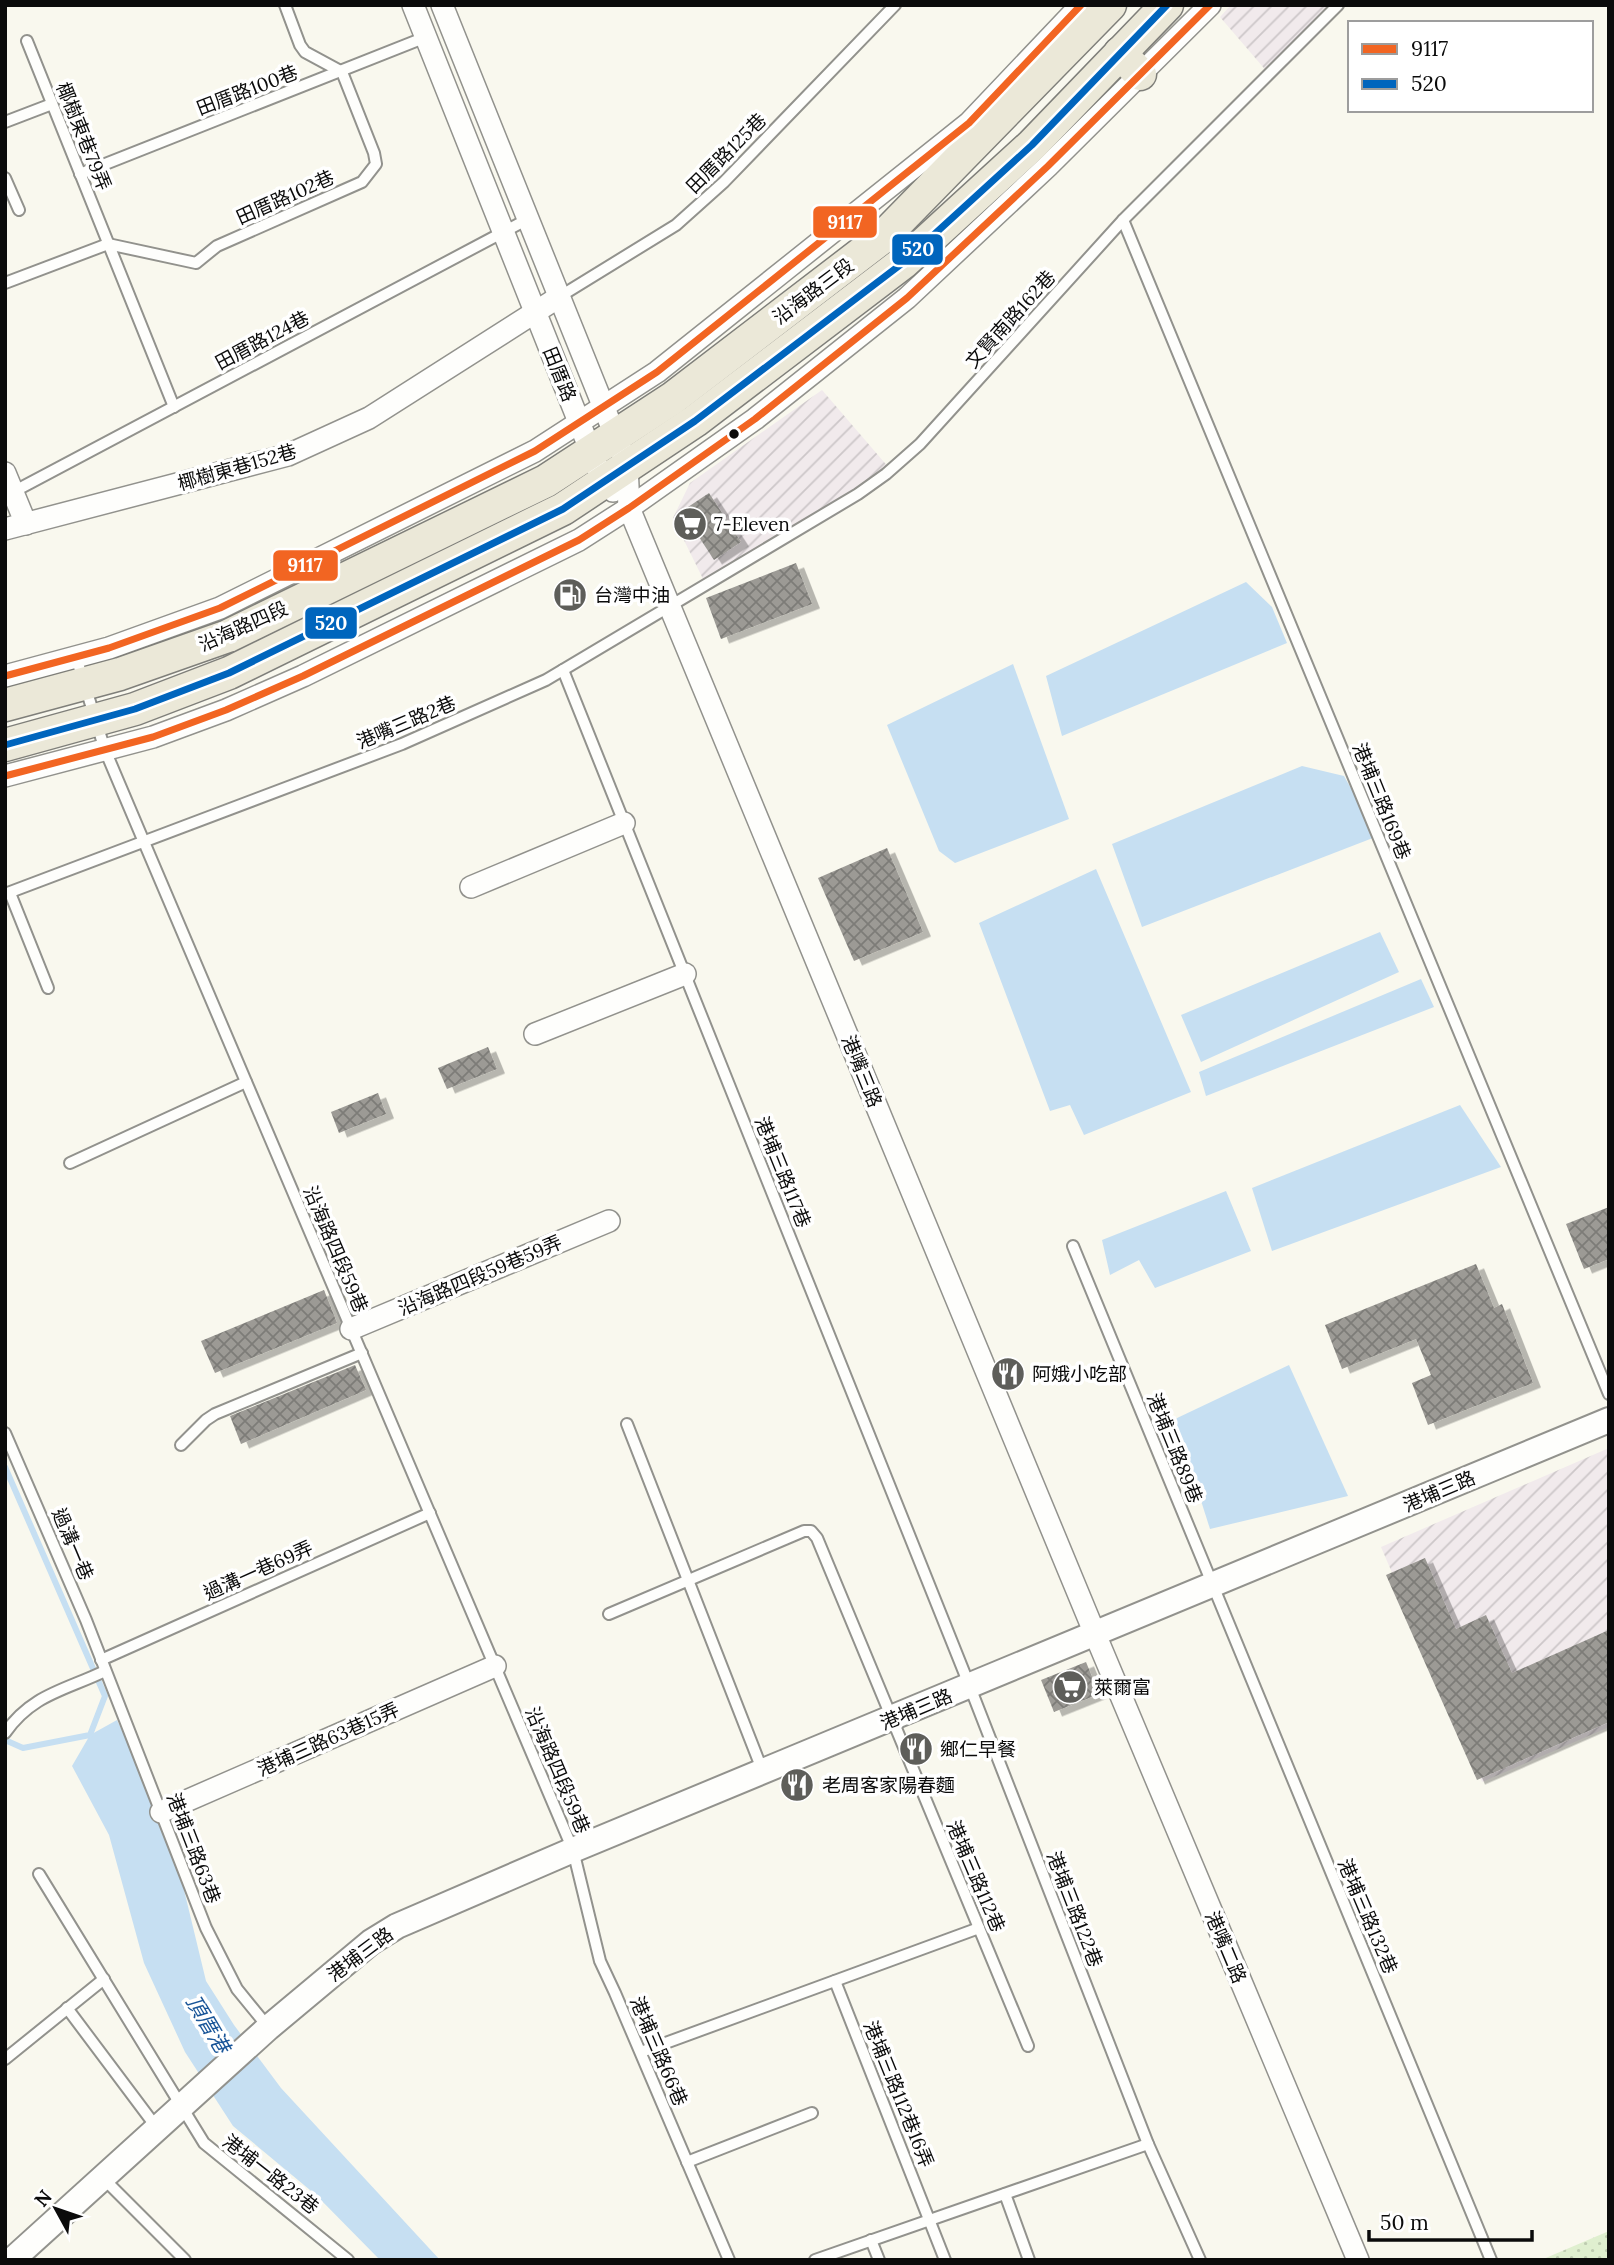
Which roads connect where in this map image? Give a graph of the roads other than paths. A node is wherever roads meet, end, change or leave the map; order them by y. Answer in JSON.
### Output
{"nodes":[{"id":1,"x":285,"y":5,"type":"edge"},
{"id":2,"x":413,"y":5,"type":"edge"},
{"id":3,"x":442,"y":5,"type":"edge"},
{"id":4,"x":895,"y":5,"type":"edge"},
{"id":5,"x":1081,"y":5,"type":"edge"},
{"id":6,"x":1110,"y":5,"type":"edge"},
{"id":7,"x":1167,"y":5,"type":"edge"},
{"id":8,"x":1210,"y":5,"type":"edge"},
{"id":9,"x":1338,"y":5,"type":"edge"},
{"id":10,"x":426,"y":37,"type":"junction"},
{"id":11,"x":27,"y":41,"type":"dead end"},
{"id":12,"x":1130,"y":64,"type":"junction"},
{"id":13,"x":342,"y":72,"type":"junction"},
{"id":14,"x":52,"y":104,"type":"junction"},
{"id":15,"x":5,"y":122,"type":"edge"},
{"id":16,"x":1040,"y":155,"type":"junction"},
{"id":17,"x":80,"y":174,"type":"junction"},
{"id":18,"x":5,"y":178,"type":"edge"},
{"id":19,"x":19,"y":210,"type":"dead end"},
{"id":20,"x":528,"y":219,"type":"junction"},
{"id":21,"x":1123,"y":220,"type":"junction"},
{"id":22,"x":503,"y":231,"type":"junction"},
{"id":23,"x":108,"y":244,"type":"junction"},
{"id":24,"x":5,"y":283,"type":"edge"},
{"id":25,"x":559,"y":297,"type":"junction"},
{"id":26,"x":535,"y":313,"type":"junction"},
{"id":27,"x":604,"y":406,"type":"junction"},
{"id":28,"x":174,"y":407,"type":"junction"},
{"id":29,"x":579,"y":423,"type":"junction"},
{"id":30,"x":609,"y":459,"type":"junction"},
{"id":31,"x":9,"y":483,"type":"edge"},
{"id":32,"x":629,"y":508,"type":"junction"},
{"id":33,"x":16,"y":526,"type":"edge"},
{"id":34,"x":670,"y":607,"type":"junction"},
{"id":35,"x":563,"y":670,"type":"junction"},
{"id":36,"x":80,"y":671,"type":"junction"},
{"id":37,"x":5,"y":676,"type":"edge"},
{"id":38,"x":5,"y":705,"type":"edge"},
{"id":39,"x":100,"y":735,"type":"junction"},
{"id":40,"x":5,"y":745,"type":"edge"},
{"id":41,"x":5,"y":776,"type":"edge"},
{"id":42,"x":624,"y":823,"type":"junction"},
{"id":43,"x":144,"y":842,"type":"junction"},
{"id":44,"x":471,"y":887,"type":"dead end"},
{"id":45,"x":7,"y":894,"type":"edge"},
{"id":46,"x":685,"y":974,"type":"junction"},
{"id":47,"x":48,"y":988,"type":"dead end"},
{"id":48,"x":535,"y":1034,"type":"dead end"},
{"id":49,"x":246,"y":1082,"type":"junction"},
{"id":50,"x":70,"y":1163,"type":"dead end"},
{"id":51,"x":609,"y":1221,"type":"dead end"},
{"id":52,"x":1073,"y":1246,"type":"dead end"},
{"id":53,"x":351,"y":1329,"type":"junction"},
{"id":54,"x":362,"y":1353,"type":"junction"},
{"id":55,"x":1609,"y":1394,"type":"edge"},
{"id":56,"x":1609,"y":1420,"type":"edge"},
{"id":57,"x":626,"y":1424,"type":"dead end"},
{"id":58,"x":5,"y":1433,"type":"edge"},
{"id":59,"x":181,"y":1445,"type":"dead end"},
{"id":60,"x":430,"y":1513,"type":"junction"},
{"id":61,"x":689,"y":1580,"type":"junction"},
{"id":62,"x":1212,"y":1585,"type":"junction"},
{"id":63,"x":609,"y":1614,"type":"dead end"},
{"id":64,"x":1095,"y":1634,"type":"junction"},
{"id":65,"x":495,"y":1666,"type":"junction"},
{"id":66,"x":101,"y":1668,"type":"junction"},
{"id":67,"x":970,"y":1686,"type":"junction"},
{"id":68,"x":891,"y":1719,"type":"junction"},
{"id":69,"x":5,"y":1733,"type":"edge"},
{"id":70,"x":764,"y":1772,"type":"junction"},
{"id":71,"x":161,"y":1812,"type":"junction"},
{"id":72,"x":573,"y":1850,"type":"junction"},
{"id":73,"x":39,"y":1874,"type":"dead end"},
{"id":74,"x":979,"y":1928,"type":"junction"},
{"id":75,"x":104,"y":1979,"type":"junction"},
{"id":76,"x":835,"y":1981,"type":"junction"},
{"id":77,"x":67,"y":2008,"type":"junction"},
{"id":78,"x":260,"y":2036,"type":"junction"},
{"id":79,"x":1028,"y":2046,"type":"dead end"},
{"id":80,"x":641,"y":2052,"type":"junction"},
{"id":81,"x":5,"y":2059,"type":"edge"},
{"id":82,"x":181,"y":2106,"type":"junction"},
{"id":83,"x":812,"y":2113,"type":"dead end"},
{"id":84,"x":157,"y":2128,"type":"junction"},
{"id":85,"x":1147,"y":2144,"type":"junction"},
{"id":86,"x":687,"y":2162,"type":"junction"},
{"id":87,"x":103,"y":2178,"type":"junction"},
{"id":88,"x":1005,"y":2194,"type":"junction"},
{"id":89,"x":930,"y":2220,"type":"junction"},
{"id":90,"x":871,"y":2240,"type":"junction"},
{"id":91,"x":12,"y":2260,"type":"edge"},
{"id":92,"x":185,"y":2260,"type":"edge"},
{"id":93,"x":348,"y":2260,"type":"edge"},
{"id":94,"x":729,"y":2260,"type":"edge"},
{"id":95,"x":815,"y":2260,"type":"edge"},
{"id":96,"x":879,"y":2260,"type":"edge"},
{"id":97,"x":945,"y":2260,"type":"edge"},
{"id":98,"x":1029,"y":2260,"type":"edge"},
{"id":99,"x":1200,"y":2260,"type":"edge"},
{"id":100,"x":1358,"y":2260,"type":"edge"},
{"id":101,"x":1492,"y":2260,"type":"edge"}],
"edges":[{"from":1,"to":13,"type":"lane"},
{"from":2,"to":10,"type":"street","name":"田厝路"},
{"from":3,"to":20,"type":"street","name":"田厝路"},
{"from":4,"to":25,"type":"lane","name":"田厝路125巷"},
{"from":5,"to":27,"type":"street","name":"沿海路三段"},
{"from":6,"to":30,"type":"main road","name":"沿海路三段"},
{"from":7,"to":12,"type":"main road","name":"沿海路三段"},
{"from":8,"to":12,"type":"street","name":"沿海路三段"},
{"from":9,"to":21,"type":"lane","name":"文賢南路162巷"},
{"from":10,"to":13,"type":"lane","name":"田厝路100巷"},
{"from":10,"to":22,"type":"street","name":"田厝路"},
{"from":11,"to":14,"type":"lane","name":"椰樹東巷79弄"},
{"from":12,"to":16,"type":"main road","name":"沿海路三段"},
{"from":13,"to":17,"type":"lane","name":"田厝路100巷"},
{"from":13,"to":23,"type":"lane","name":"田厝路102巷"},
{"from":14,"to":15,"type":"lane"},
{"from":14,"to":17,"type":"lane","name":"椰樹東巷79弄"},
{"from":16,"to":30,"type":"main road","name":"沿海路三段"},
{"from":16,"to":32,"type":"street","name":"沿海路三段"},
{"from":17,"to":23,"type":"lane","name":"椰樹東巷79弄"},
{"from":18,"to":19,"type":"lane"},
{"from":20,"to":22,"type":"lane","name":"田厝路124巷"},
{"from":20,"to":25,"type":"street","name":"田厝路"},
{"from":21,"to":34,"type":"lane","name":"文賢南路162巷"},
{"from":21,"to":55,"type":"lane","name":"港埔三路169巷"},
{"from":22,"to":26,"type":"street","name":"田厝路"},
{"from":22,"to":28,"type":"lane","name":"田厝路124巷"},
{"from":23,"to":24,"type":"lane"},
{"from":23,"to":28,"type":"lane","name":"椰樹東巷79弄"},
{"from":25,"to":26,"type":"street","name":"椰樹東巷152巷"},
{"from":25,"to":27,"type":"street","name":"田厝路"},
{"from":26,"to":29,"type":"street","name":"田厝路"},
{"from":26,"to":33,"type":"street","name":"椰樹東巷152巷"},
{"from":27,"to":29,"type":"street","name":"沿海路四段"},
{"from":27,"to":30,"type":"street","name":"田厝路"},
{"from":28,"to":31,"type":"lane","name":"田厝路124巷"},
{"from":29,"to":30,"type":"street","name":"田厝路"},
{"from":29,"to":36,"type":"street","name":"沿海路四段"},
{"from":30,"to":32,"type":"street","name":"田厝路"},
{"from":30,"to":36,"type":"main road","name":"沿海路四段"},
{"from":30,"to":39,"type":"main road","name":"沿海路四段"},
{"from":31,"to":33,"type":"street"},
{"from":32,"to":34,"type":"street","name":"港嘴三路"},
{"from":32,"to":39,"type":"street","name":"沿海路四段"},
{"from":34,"to":35,"type":"lane","name":"港嘴三路2巷"},
{"from":34,"to":64,"type":"street","name":"港嘴三路"},
{"from":35,"to":42,"type":"lane","name":"港埔三路117巷"},
{"from":35,"to":43,"type":"lane","name":"港嘴三路2巷"},
{"from":36,"to":37,"type":"street","name":"沿海路四段"},
{"from":36,"to":38,"type":"main road","name":"沿海路四段"},
{"from":36,"to":39,"type":"lane","name":"沿海路四段59巷"},
{"from":39,"to":40,"type":"main road","name":"沿海路四段"},
{"from":39,"to":41,"type":"street","name":"沿海路四段"},
{"from":39,"to":43,"type":"lane","name":"沿海路四段59巷"},
{"from":42,"to":44,"type":"street"},
{"from":42,"to":46,"type":"lane","name":"港埔三路117巷"},
{"from":43,"to":45,"type":"lane","name":"港嘴三路2巷"},
{"from":43,"to":49,"type":"lane","name":"沿海路四段59巷"},
{"from":45,"to":47,"type":"lane"},
{"from":46,"to":48,"type":"street"},
{"from":46,"to":67,"type":"lane","name":"港埔三路117巷"},
{"from":49,"to":50,"type":"lane"},
{"from":49,"to":53,"type":"lane","name":"沿海路四段59巷"},
{"from":51,"to":53,"type":"street","name":"沿海路四段59巷59弄"},
{"from":52,"to":62,"type":"lane","name":"港埔三路89巷"},
{"from":53,"to":54,"type":"lane","name":"沿海路四段59巷"},
{"from":54,"to":59,"type":"lane"},
{"from":54,"to":60,"type":"lane","name":"沿海路四段59巷"},
{"from":56,"to":62,"type":"street","name":"港埔三路"},
{"from":57,"to":61,"type":"lane"},
{"from":58,"to":66,"type":"lane","name":"過溝一巷"},
{"from":60,"to":65,"type":"lane","name":"沿海路四段59巷"},
{"from":60,"to":66,"type":"lane","name":"過溝一巷69弄"},
{"from":61,"to":63,"type":"lane"},
{"from":61,"to":68,"type":"lane","name":"港埔三路112巷"},
{"from":61,"to":70,"type":"lane"},
{"from":62,"to":64,"type":"street","name":"港埔三路"},
{"from":62,"to":101,"type":"lane","name":"港埔三路132巷"},
{"from":64,"to":67,"type":"street","name":"港埔三路"},
{"from":64,"to":100,"type":"street","name":"港嘴二路"},
{"from":65,"to":71,"type":"street","name":"港埔三路63巷15弄"},
{"from":65,"to":72,"type":"lane","name":"沿海路四段59巷"},
{"from":66,"to":69,"type":"lane","name":"過溝一巷69弄"},
{"from":66,"to":71,"type":"lane","name":"港埔三路63巷"},
{"from":67,"to":68,"type":"street","name":"港埔三路"},
{"from":67,"to":85,"type":"lane","name":"港埔三路122巷"},
{"from":68,"to":70,"type":"street","name":"港埔三路"},
{"from":68,"to":74,"type":"lane","name":"港埔三路112巷"},
{"from":70,"to":72,"type":"street","name":"港埔三路"},
{"from":71,"to":78,"type":"lane","name":"港埔三路63巷"},
{"from":72,"to":78,"type":"street","name":"港埔三路"},
{"from":72,"to":80,"type":"lane","name":"港埔三路66巷"},
{"from":73,"to":75,"type":"lane","name":"港埔一路23巷"},
{"from":74,"to":76,"type":"lane"},
{"from":74,"to":79,"type":"lane","name":"港埔三路112巷"},
{"from":75,"to":77,"type":"lane"},
{"from":75,"to":82,"type":"lane","name":"港埔一路23巷"},
{"from":76,"to":80,"type":"lane"},
{"from":76,"to":89,"type":"lane","name":"港埔三路112巷16弄"},
{"from":77,"to":81,"type":"lane"},
{"from":77,"to":84,"type":"lane"},
{"from":78,"to":82,"type":"street","name":"港埔三路"},
{"from":80,"to":86,"type":"lane","name":"港埔三路66巷"},
{"from":82,"to":84,"type":"street"},
{"from":82,"to":93,"type":"lane","name":"港埔一路23巷"},
{"from":83,"to":86,"type":"lane"},
{"from":84,"to":87,"type":"street"},
{"from":85,"to":88,"type":"lane"},
{"from":85,"to":99,"type":"lane","name":"港埔三路122巷"},
{"from":86,"to":94,"type":"lane","name":"港埔三路66巷"},
{"from":87,"to":91,"type":"street"},
{"from":87,"to":92,"type":"lane"},
{"from":88,"to":89,"type":"lane"},
{"from":88,"to":98,"type":"lane"},
{"from":89,"to":90,"type":"lane"},
{"from":89,"to":97,"type":"lane","name":"港埔三路112巷16弄"},
{"from":90,"to":95,"type":"lane"},
{"from":90,"to":96,"type":"lane"}]}
